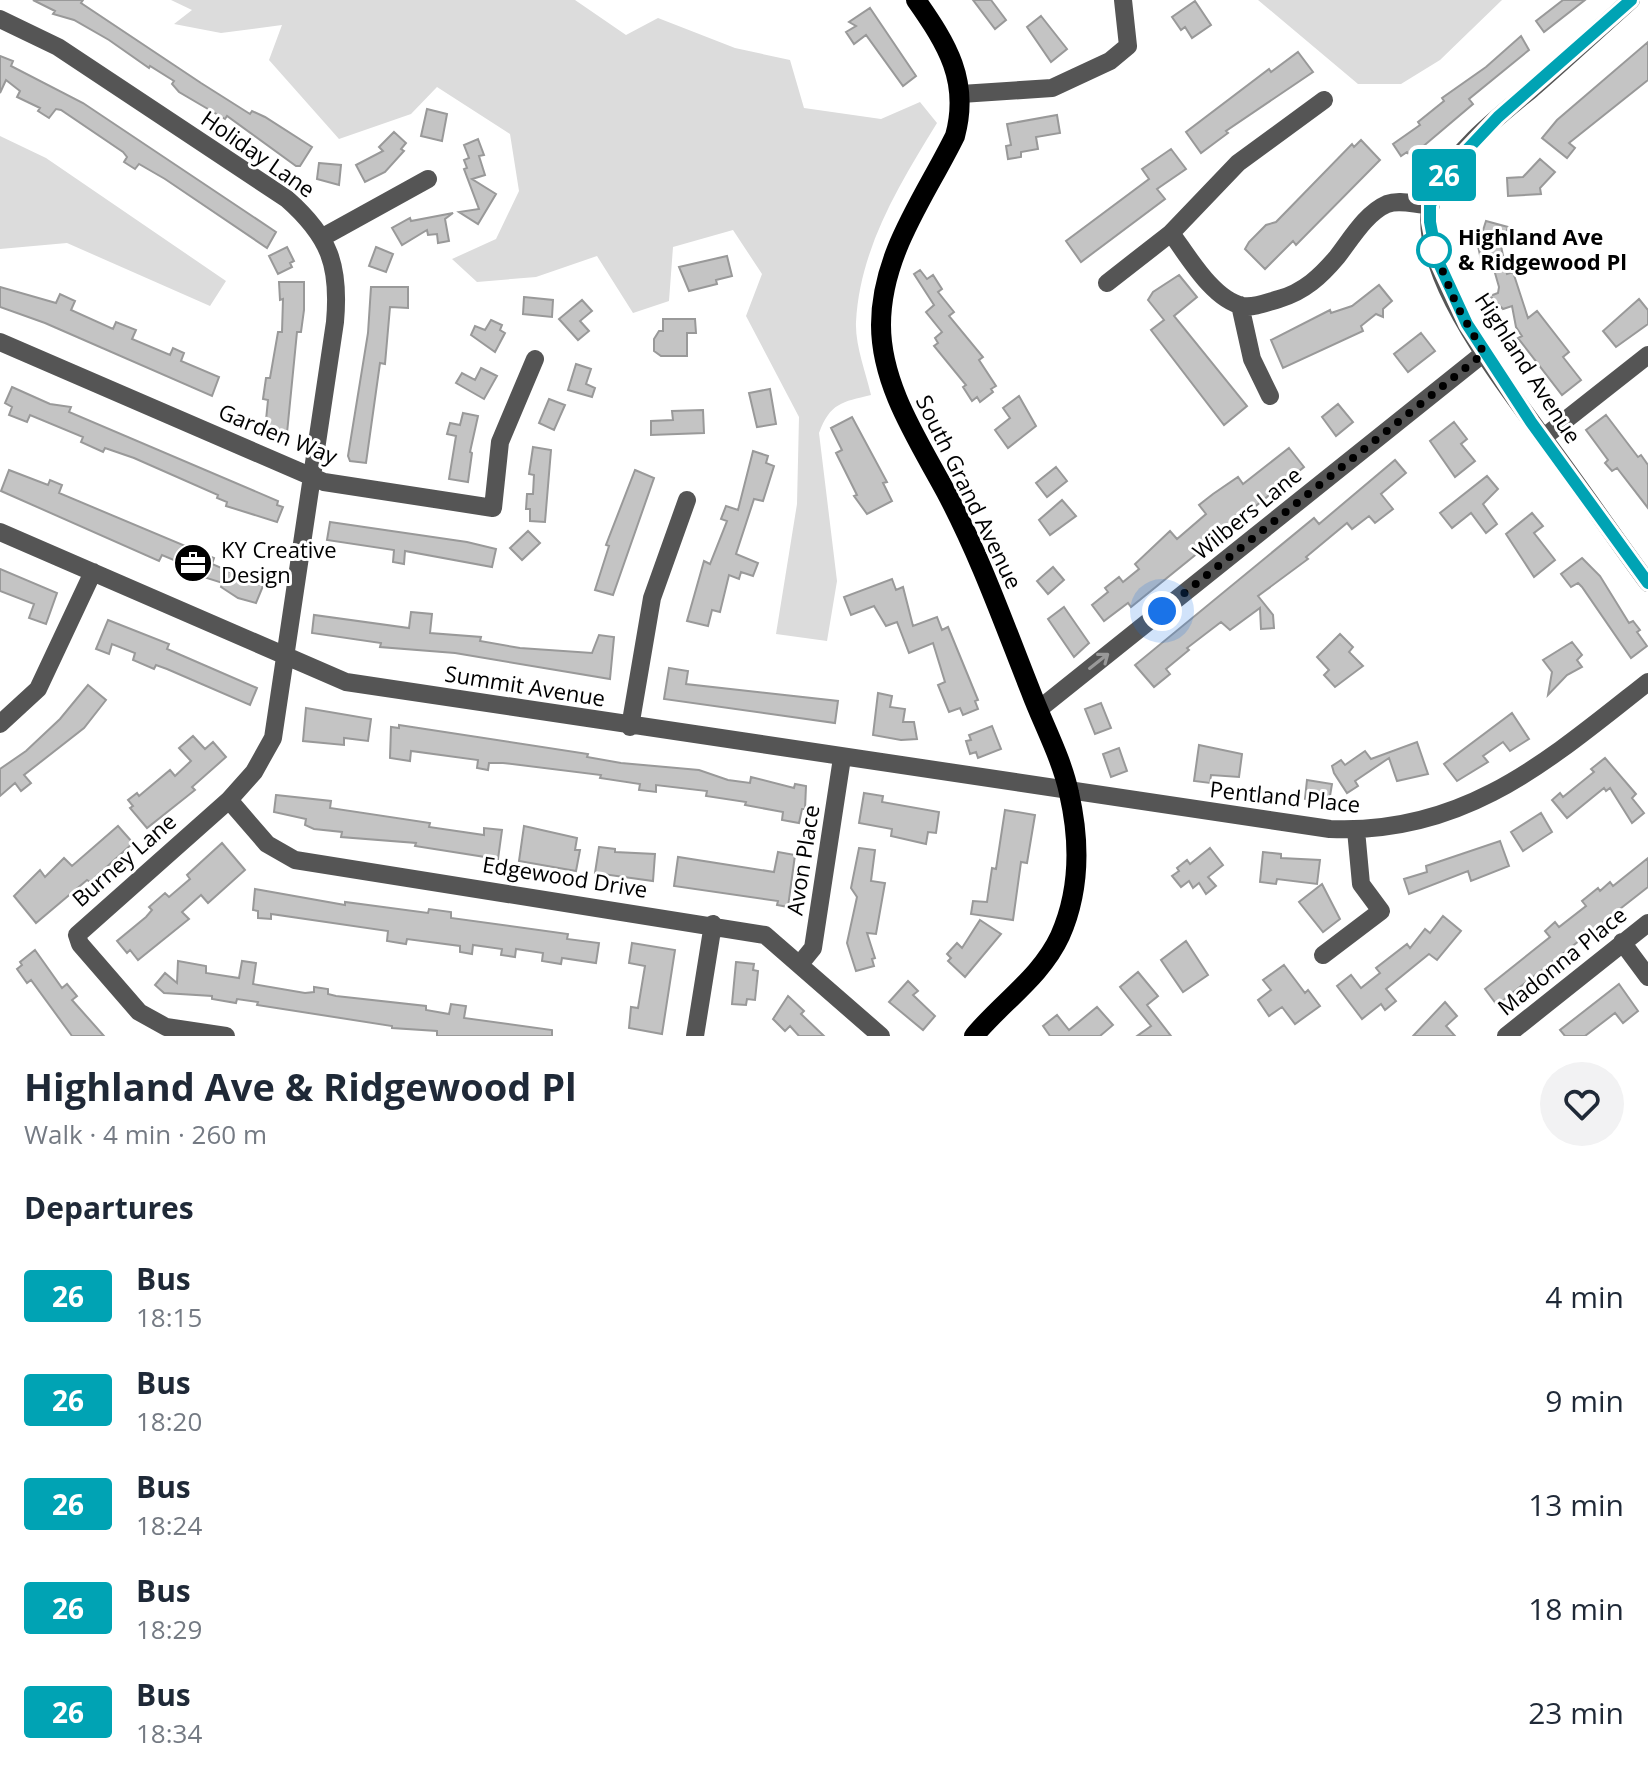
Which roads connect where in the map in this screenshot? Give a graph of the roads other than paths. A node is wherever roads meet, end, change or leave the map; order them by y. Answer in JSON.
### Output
{"nodes":[{"id":1,"x":916,"y":0,"type":"edge"},
{"id":2,"x":1123,"y":0,"type":"edge"},
{"id":3,"x":1631,"y":0,"type":"edge"},
{"id":4,"x":0,"y":19,"type":"edge"},
{"id":5,"x":961,"y":94,"type":"junction"},
{"id":6,"x":1324,"y":100,"type":"dead end"},
{"id":7,"x":428,"y":179,"type":"dead end"},
{"id":8,"x":1430,"y":205,"type":"junction"},
{"id":9,"x":1171,"y":233,"type":"junction"},
{"id":10,"x":323,"y":237,"type":"junction"},
{"id":11,"x":1107,"y":283,"type":"dead end"},
{"id":12,"x":1240,"y":305,"type":"junction"},
{"id":13,"x":0,"y":342,"type":"edge"},
{"id":14,"x":1484,"y":353,"type":"junction"},
{"id":15,"x":1648,"y":355,"type":"edge"},
{"id":16,"x":535,"y":359,"type":"dead end"},
{"id":17,"x":1270,"y":396,"type":"dead end"},
{"id":18,"x":1544,"y":437,"type":"junction"},
{"id":19,"x":311,"y":475,"type":"junction"},
{"id":20,"x":687,"y":500,"type":"dead end"},
{"id":21,"x":0,"y":532,"type":"edge"},
{"id":22,"x":93,"y":572,"type":"junction"},
{"id":23,"x":1648,"y":583,"type":"edge"},
{"id":24,"x":285,"y":658,"type":"junction"},
{"id":25,"x":1648,"y":682,"type":"edge"},
{"id":26,"x":1038,"y":710,"type":"junction"},
{"id":27,"x":0,"y":724,"type":"edge"},
{"id":28,"x":630,"y":727,"type":"junction"},
{"id":29,"x":842,"y":758,"type":"junction"},
{"id":30,"x":1069,"y":792,"type":"junction"},
{"id":31,"x":229,"y":800,"type":"junction"},
{"id":32,"x":1356,"y":830,"type":"junction"},
{"id":33,"x":1648,"y":923,"type":"edge"},
{"id":34,"x":713,"y":924,"type":"junction"},
{"id":35,"x":1622,"y":942,"type":"junction"},
{"id":36,"x":1323,"y":955,"type":"dead end"},
{"id":37,"x":800,"y":964,"type":"junction"},
{"id":38,"x":1648,"y":977,"type":"edge"},
{"id":39,"x":226,"y":1036,"type":"edge"},
{"id":40,"x":695,"y":1036,"type":"edge"},
{"id":41,"x":881,"y":1036,"type":"edge"},
{"id":42,"x":974,"y":1036,"type":"edge"},
{"id":43,"x":1506,"y":1036,"type":"edge"}],
"edges":[{"from":1,"to":5,"type":"main road","name":"South Grand Avenue"},
{"from":2,"to":5,"type":"street"},
{"from":3,"to":8,"type":"street"},
{"from":4,"to":10,"type":"street","name":"Holiday Lane"},
{"from":5,"to":26,"type":"main road","name":"South Grand Avenue"},
{"from":6,"to":9,"type":"street"},
{"from":7,"to":10,"type":"street"},
{"from":8,"to":12,"type":"street"},
{"from":8,"to":14,"type":"street","name":"Highland Avenue"},
{"from":9,"to":11,"type":"street"},
{"from":9,"to":12,"type":"street"},
{"from":10,"to":19,"type":"street","name":"Holiday Lane"},
{"from":12,"to":17,"type":"street"},
{"from":13,"to":19,"type":"street","name":"Garden Way"},
{"from":14,"to":18,"type":"street","name":"Highland Avenue"},
{"from":26,"to":14,"type":"street","name":"Wilbers Lane","one_way":true},
{"from":15,"to":18,"type":"street"},
{"from":16,"to":19,"type":"street","name":"Garden Way"},
{"from":18,"to":23,"type":"street","name":"Highland Avenue"},
{"from":19,"to":24,"type":"street","name":"Holiday Lane"},
{"from":20,"to":28,"type":"street"},
{"from":21,"to":22,"type":"street","name":"Summit Avenue"},
{"from":22,"to":24,"type":"street","name":"Summit Avenue"},
{"from":22,"to":27,"type":"street"},
{"from":24,"to":28,"type":"street","name":"Summit Avenue"},
{"from":24,"to":31,"type":"street","name":"Burney Lane"},
{"from":25,"to":32,"type":"street","name":"Pentland Place"},
{"from":26,"to":30,"type":"main road","name":"South Grand Avenue"},
{"from":28,"to":29,"type":"street","name":"Summit Avenue"},
{"from":29,"to":30,"type":"street","name":"Summit Avenue"},
{"from":29,"to":37,"type":"street","name":"Avon Place"},
{"from":30,"to":32,"type":"street","name":"Pentland Place"},
{"from":30,"to":42,"type":"main road","name":"South Grand Avenue"},
{"from":31,"to":34,"type":"street","name":"Edgewood Drive"},
{"from":31,"to":39,"type":"street","name":"Burney Lane"},
{"from":32,"to":36,"type":"street"},
{"from":33,"to":35,"type":"street","name":"Madonna Place"},
{"from":34,"to":37,"type":"street","name":"Edgewood Drive"},
{"from":34,"to":40,"type":"street"},
{"from":35,"to":38,"type":"street"},
{"from":35,"to":43,"type":"street","name":"Madonna Place"},
{"from":37,"to":41,"type":"street","name":"Edgewood Drive"}]}
